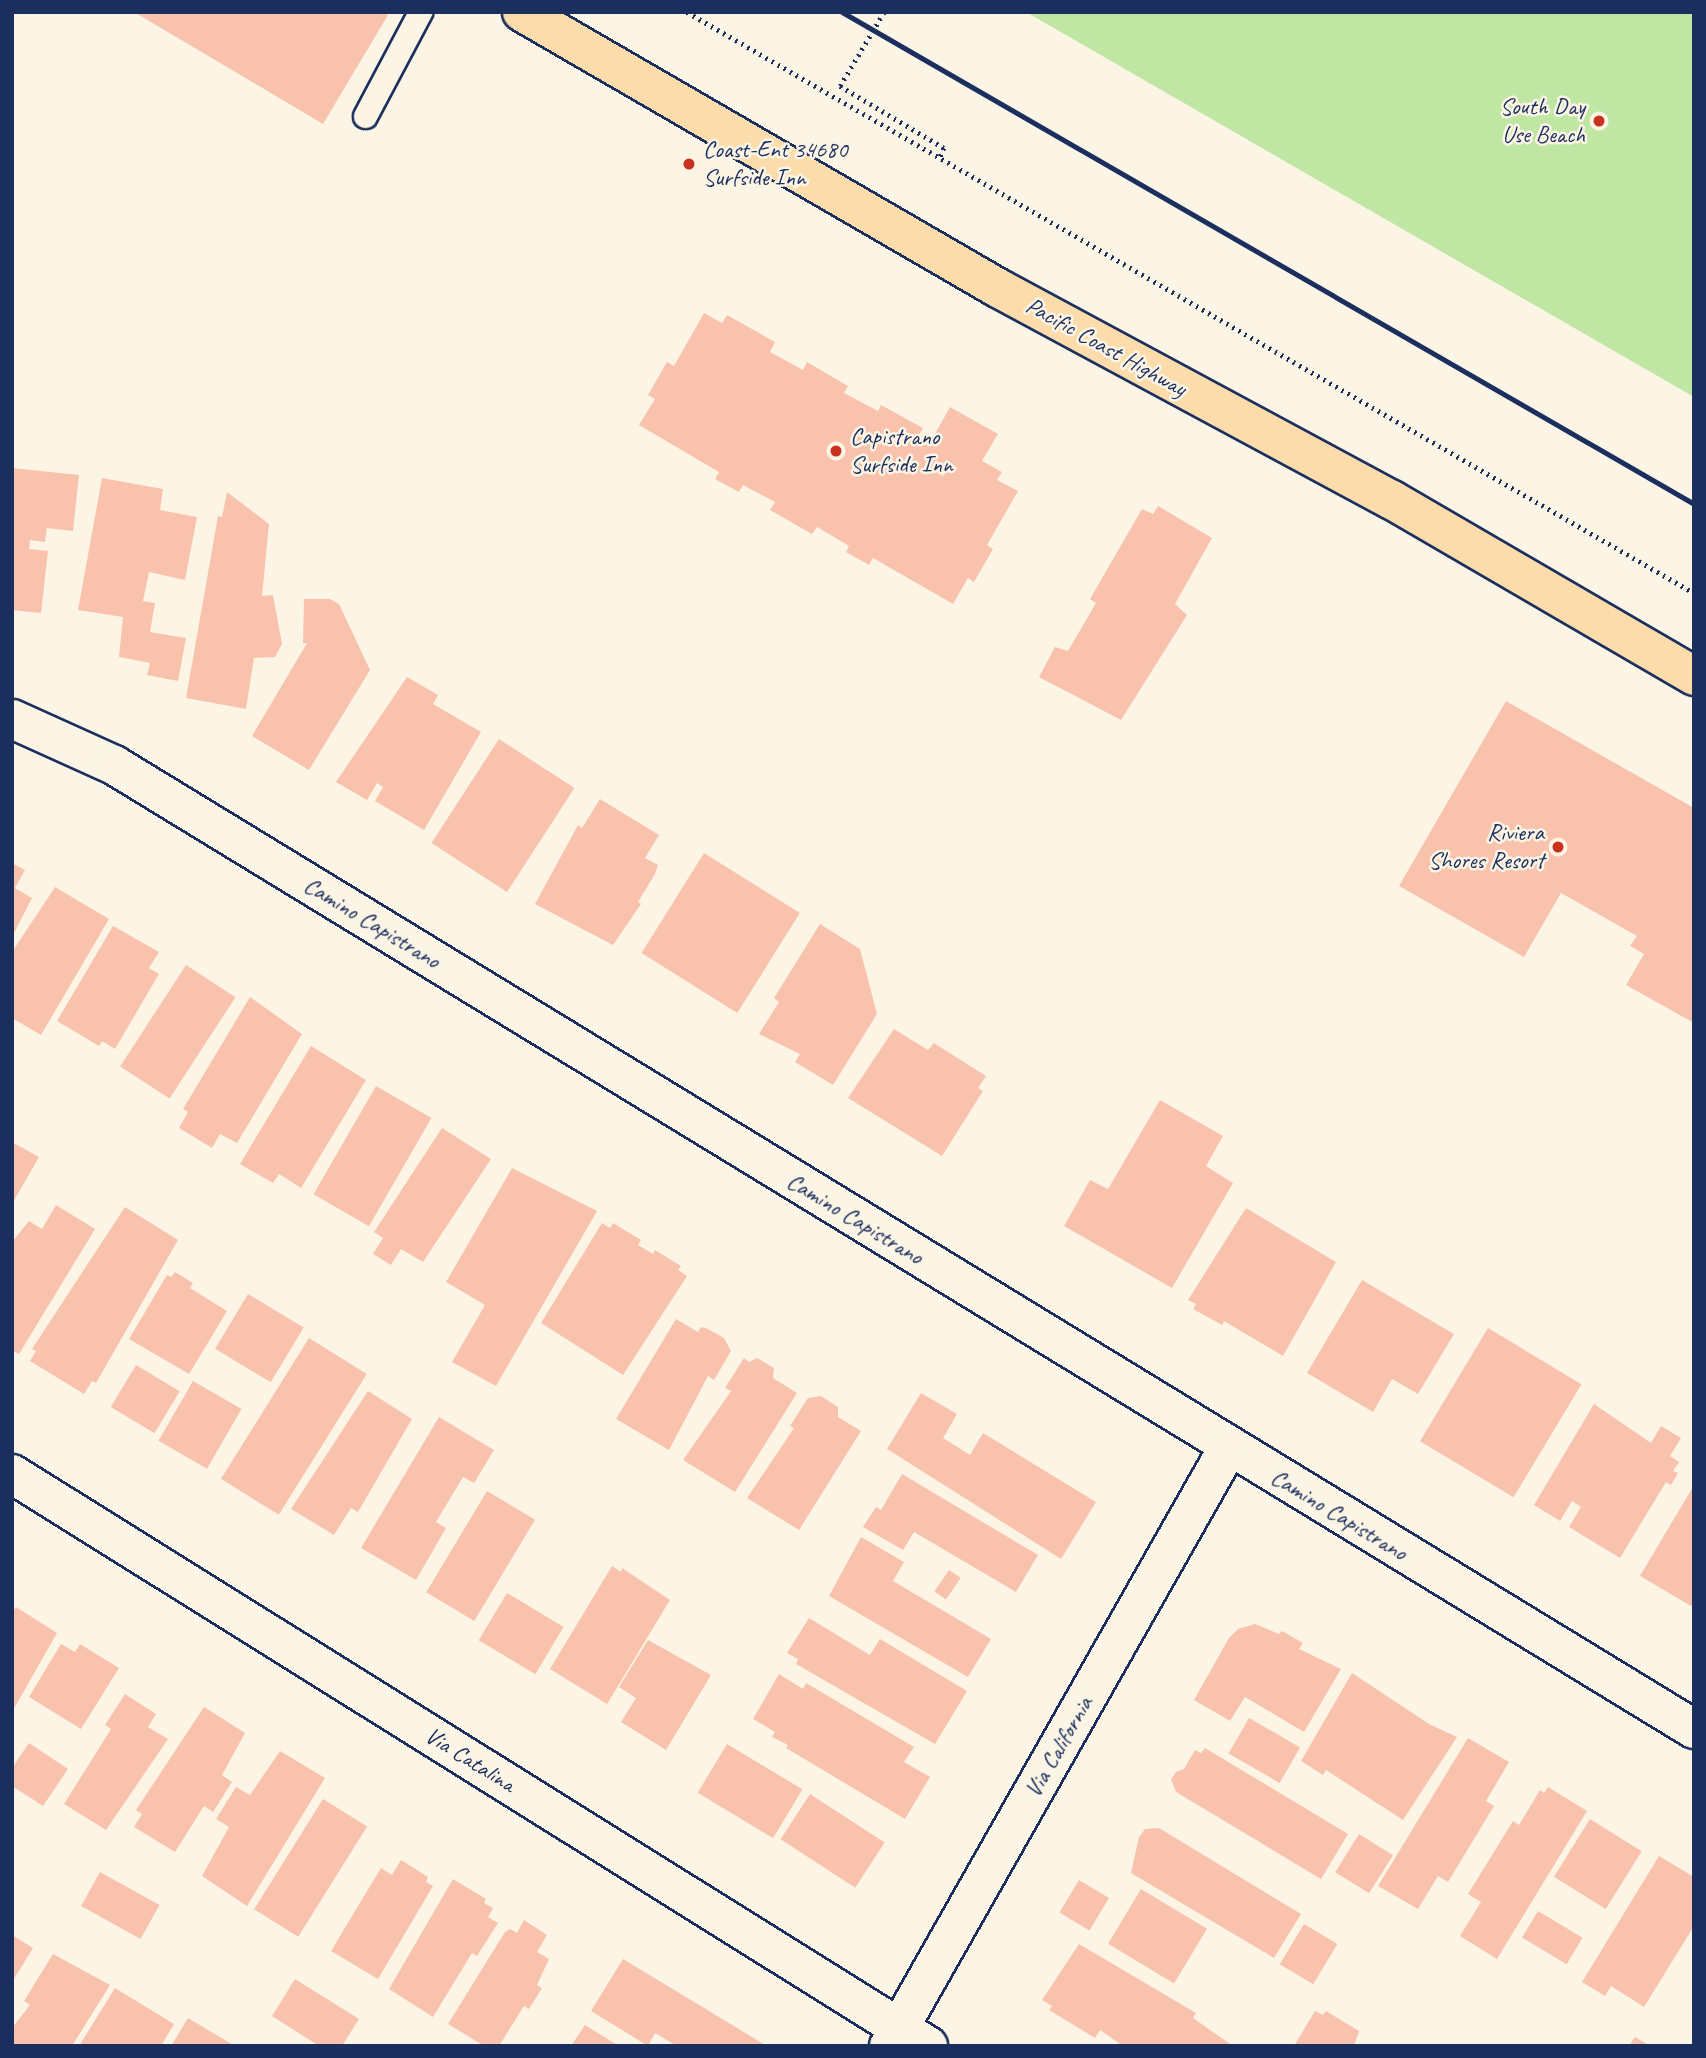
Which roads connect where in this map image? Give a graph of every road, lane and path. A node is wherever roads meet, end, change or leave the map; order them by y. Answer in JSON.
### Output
{"nodes":[{"id":1,"x":420,"y":12,"type":"edge"},
{"id":2,"x":522,"y":12,"type":"edge"},
{"id":3,"x":687,"y":12,"type":"edge"},
{"id":4,"x":884,"y":12,"type":"edge"},
{"id":5,"x":365,"y":116,"type":"dead end"},
{"id":6,"x":940,"y":158,"type":"junction"},
{"id":7,"x":1694,"y":593,"type":"edge"},
{"id":8,"x":1694,"y":676,"type":"edge"},
{"id":9,"x":12,"y":719,"type":"edge"},
{"id":10,"x":1228,"y":1448,"type":"junction"},
{"id":11,"x":12,"y":1474,"type":"edge"},
{"id":12,"x":1694,"y":1729,"type":"edge"},
{"id":13,"x":905,"y":2040,"type":"edge"}],
"edges":[{"from":1,"to":5,"type":"lane"},
{"from":2,"to":8,"type":"main road","name":"Pacific Coast Highway"},
{"from":3,"to":6,"type":"path"},
{"from":4,"to":6,"type":"path","bridge":true},
{"from":6,"to":7,"type":"path"},
{"from":9,"to":10,"type":"main road","name":"Camino Capistrano"},
{"from":10,"to":12,"type":"main road","name":"Camino Capistrano"},
{"from":10,"to":13,"type":"main road","name":"Via California"},
{"from":11,"to":13,"type":"main road","name":"Via Catalina"}]}
